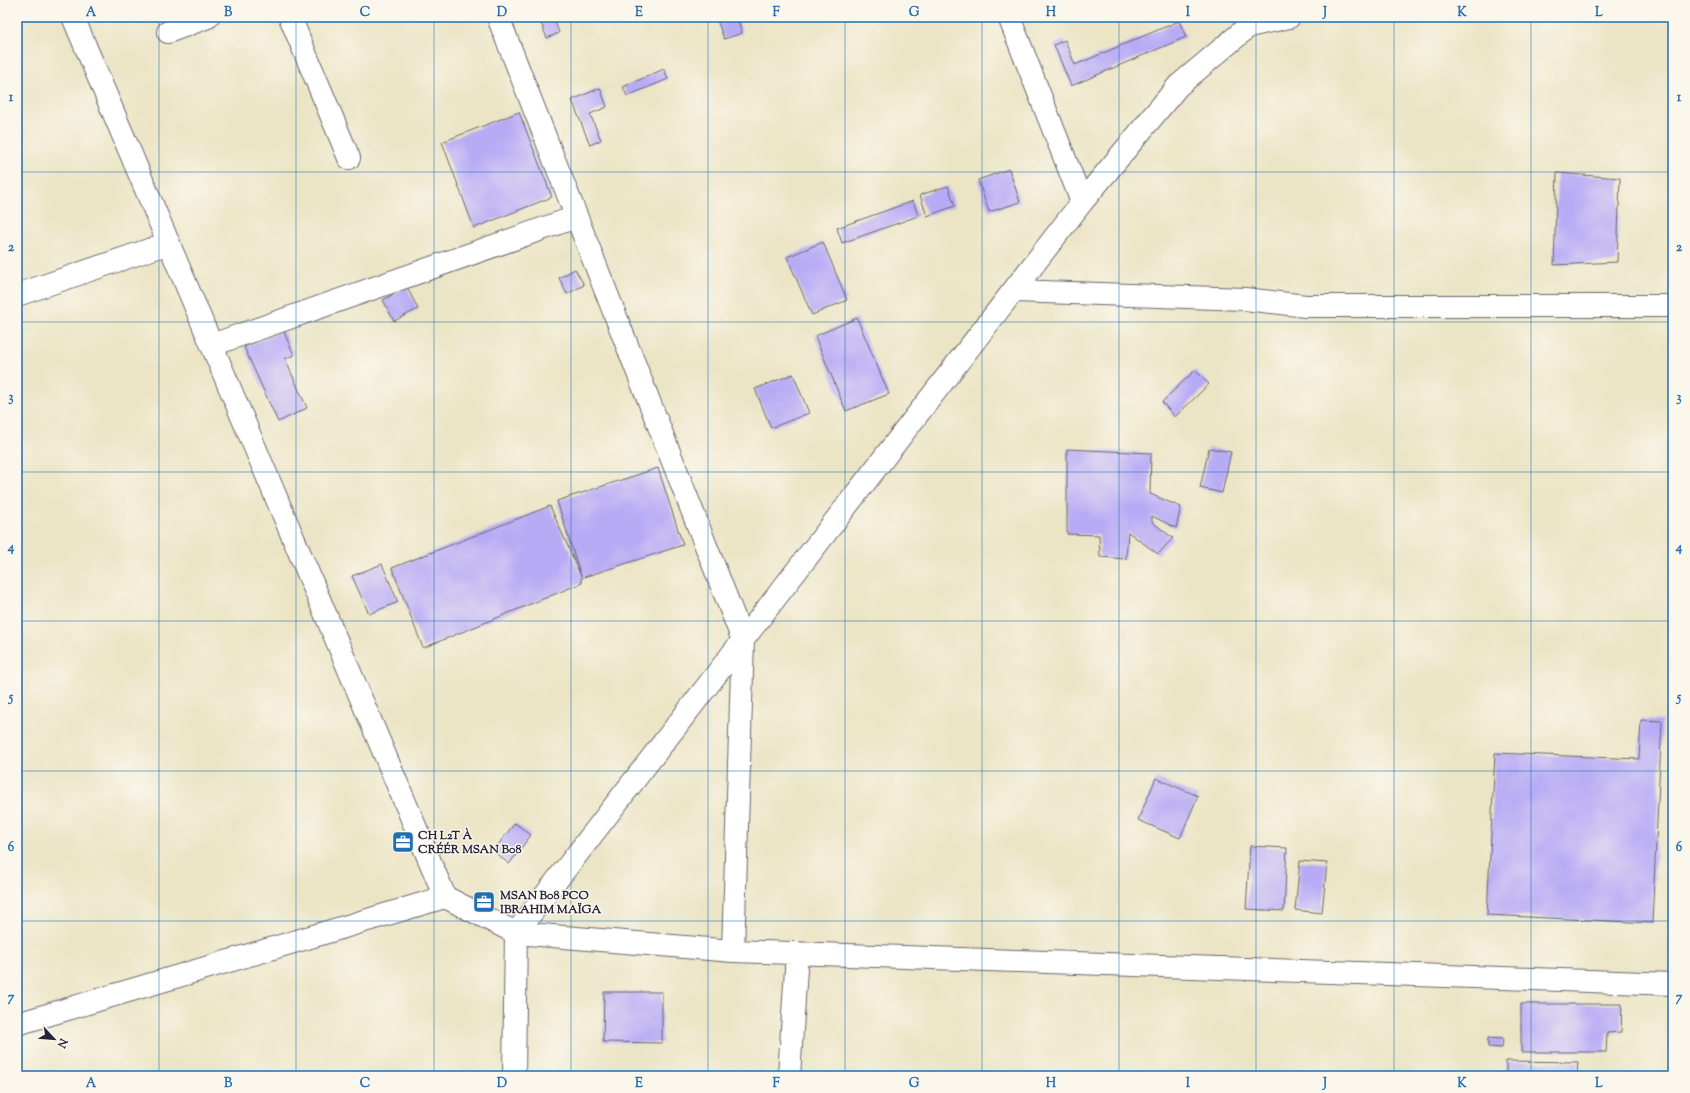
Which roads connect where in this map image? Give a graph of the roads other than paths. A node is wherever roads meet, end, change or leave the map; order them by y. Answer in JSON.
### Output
{"nodes":[{"id":1,"x":73,"y":17,"type":"edge"},
{"id":2,"x":208,"y":17,"type":"edge"},
{"id":3,"x":290,"y":17,"type":"edge"},
{"id":4,"x":498,"y":17,"type":"edge"},
{"id":5,"x":1010,"y":17,"type":"edge"},
{"id":6,"x":1290,"y":17,"type":"edge"},
{"id":7,"x":168,"y":32,"type":"dead end"},
{"id":8,"x":349,"y":158,"type":"dead end"},
{"id":9,"x":1082,"y":202,"type":"junction"},
{"id":10,"x":576,"y":217,"type":"junction"},
{"id":11,"x":169,"y":243,"type":"junction"},
{"id":12,"x":1014,"y":291,"type":"junction"},
{"id":13,"x":17,"y":295,"type":"edge"},
{"id":14,"x":1673,"y":306,"type":"edge"},
{"id":15,"x":212,"y":345,"type":"junction"},
{"id":16,"x":743,"y":640,"type":"junction"},
{"id":17,"x":445,"y":897,"type":"junction"},
{"id":18,"x":516,"y":933,"type":"junction"},
{"id":19,"x":733,"y":951,"type":"junction"},
{"id":20,"x":796,"y":953,"type":"junction"},
{"id":21,"x":1673,"y":984,"type":"edge"},
{"id":22,"x":17,"y":1024,"type":"edge"},
{"id":23,"x":514,"y":1076,"type":"edge"},
{"id":24,"x":789,"y":1076,"type":"edge"}],
"edges":[{"from":1,"to":11,"type":"street"},
{"from":2,"to":7,"type":"street"},
{"from":3,"to":8,"type":"street"},
{"from":4,"to":10,"type":"street"},
{"from":5,"to":9,"type":"street"},
{"from":6,"to":9,"type":"street"},
{"from":9,"to":12,"type":"street"},
{"from":10,"to":15,"type":"street"},
{"from":10,"to":16,"type":"street"},
{"from":11,"to":13,"type":"street"},
{"from":11,"to":15,"type":"street"},
{"from":12,"to":14,"type":"street"},
{"from":12,"to":16,"type":"street"},
{"from":15,"to":17,"type":"street"},
{"from":16,"to":18,"type":"street"},
{"from":16,"to":19,"type":"street"},
{"from":17,"to":18,"type":"street"},
{"from":17,"to":22,"type":"street"},
{"from":18,"to":19,"type":"street"},
{"from":18,"to":23,"type":"street"},
{"from":19,"to":20,"type":"street"},
{"from":20,"to":21,"type":"street"},
{"from":20,"to":24,"type":"street"}]}
